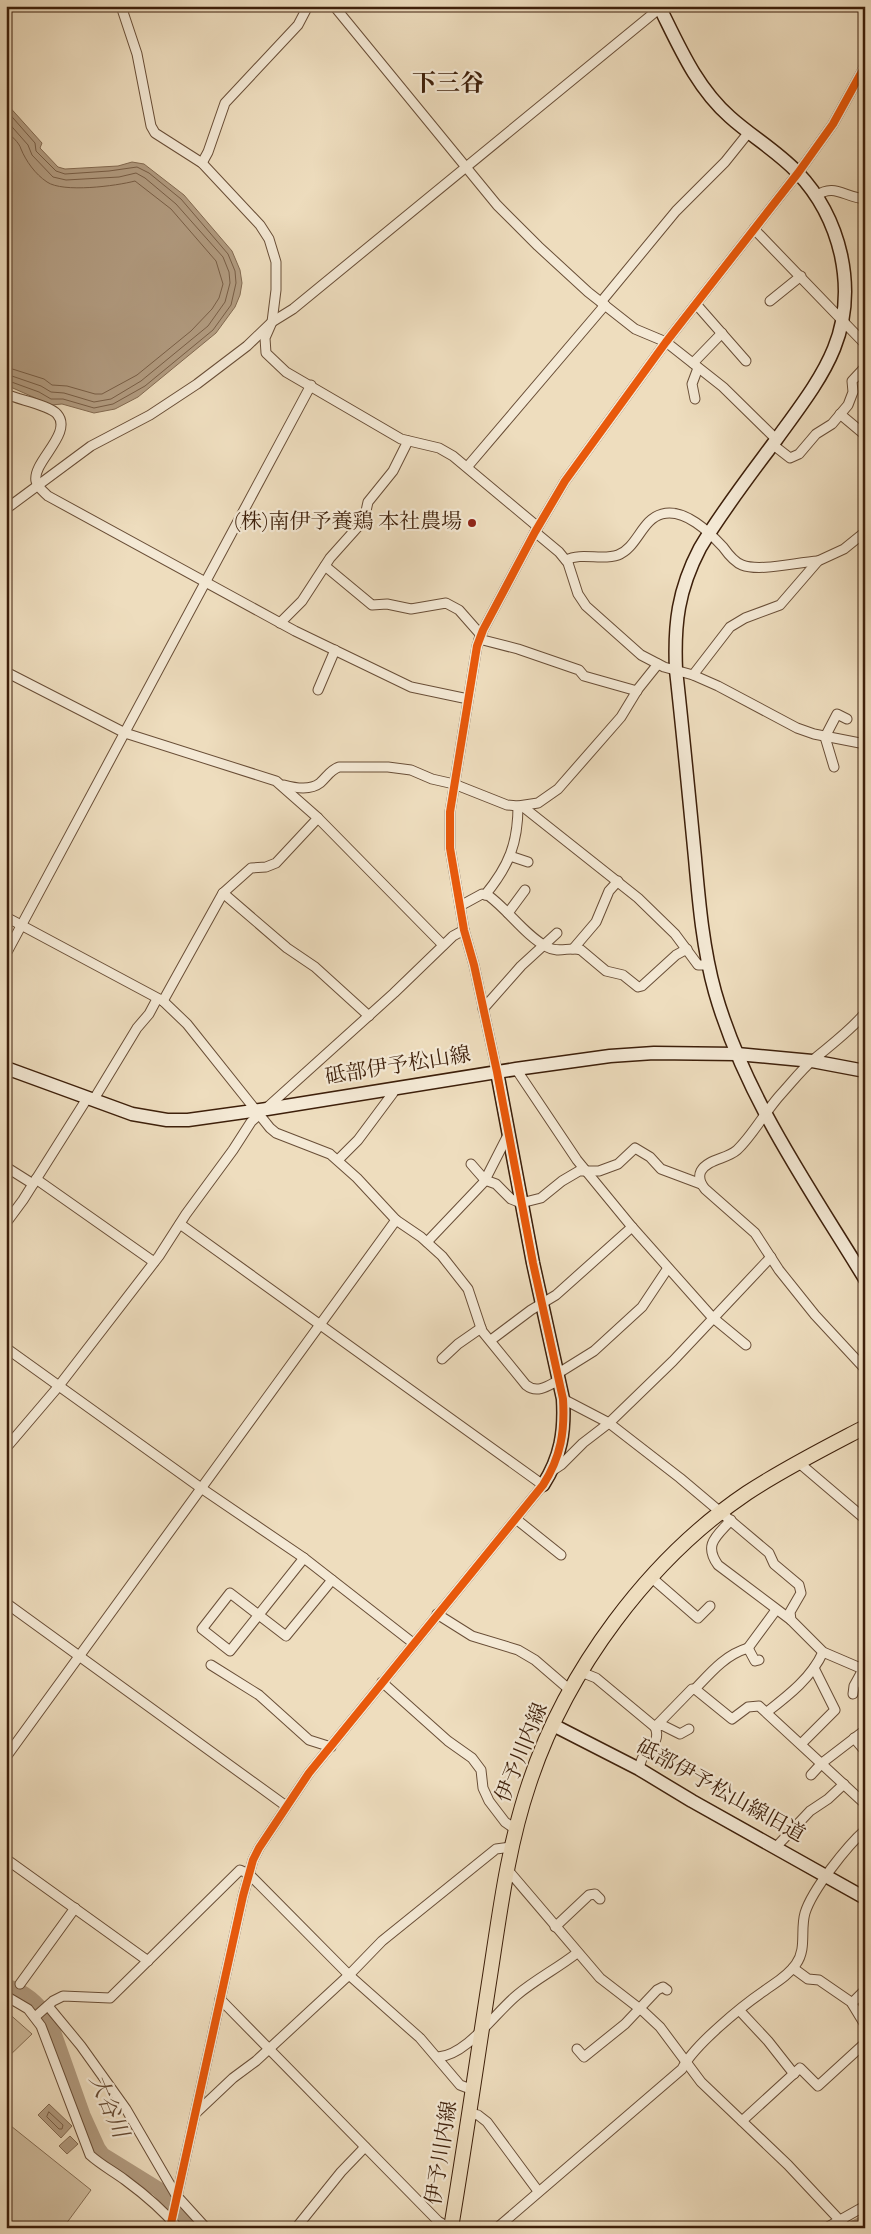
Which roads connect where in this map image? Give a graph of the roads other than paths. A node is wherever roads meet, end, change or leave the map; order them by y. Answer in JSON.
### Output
{"nodes":[{"id":1,"x":121,"y":6,"type":"edge"},
{"id":2,"x":308,"y":6,"type":"edge"},
{"id":3,"x":334,"y":6,"type":"edge"},
{"id":4,"x":660,"y":7,"type":"edge"},
{"id":5,"x":864,"y":69,"type":"edge"},
{"id":6,"x":748,"y":132,"type":"junction"},
{"id":7,"x":202,"y":162,"type":"junction"},
{"id":8,"x":465,"y":167,"type":"junction"},
{"id":9,"x":798,"y":173,"type":"junction"},
{"id":10,"x":816,"y":196,"type":"junction"},
{"id":11,"x":865,"y":199,"type":"edge"},
{"id":12,"x":754,"y":229,"type":"junction"},
{"id":13,"x":800,"y":276,"type":"junction"},
{"id":14,"x":770,"y":301,"type":"dead end"},
{"id":15,"x":603,"y":304,"type":"junction"},
{"id":16,"x":696,"y":304,"type":"junction"},
{"id":17,"x":843,"y":319,"type":"junction"},
{"id":18,"x":272,"y":322,"type":"junction"},
{"id":19,"x":722,"y":333,"type":"junction"},
{"id":20,"x":666,"y":342,"type":"junction"},
{"id":21,"x":865,"y":344,"type":"edge"},
{"id":22,"x":746,"y":360,"type":"dead end"},
{"id":23,"x":696,"y":365,"type":"junction"},
{"id":24,"x":865,"y":367,"type":"edge"},
{"id":25,"x":311,"y":385,"type":"junction"},
{"id":26,"x":6,"y":394,"type":"edge"},
{"id":27,"x":695,"y":400,"type":"dead end"},
{"id":28,"x":840,"y":414,"type":"junction"},
{"id":29,"x":865,"y":435,"type":"edge"},
{"id":30,"x":408,"y":441,"type":"junction"},
{"id":31,"x":774,"y":442,"type":"junction"},
{"id":32,"x":468,"y":466,"type":"junction"},
{"id":33,"x":38,"y":486,"type":"junction"},
{"id":34,"x":6,"y":509,"type":"edge"},
{"id":35,"x":537,"y":530,"type":"junction"},
{"id":36,"x":865,"y":532,"type":"edge"},
{"id":37,"x":709,"y":533,"type":"junction"},
{"id":38,"x":566,"y":560,"type":"junction"},
{"id":39,"x":818,"y":561,"type":"junction"},
{"id":40,"x":325,"y":566,"type":"junction"},
{"id":41,"x":204,"y":583,"type":"junction"},
{"id":42,"x":280,"y":623,"type":"junction"},
{"id":43,"x":480,"y":637,"type":"junction"},
{"id":44,"x":335,"y":650,"type":"junction"},
{"id":45,"x":658,"y":664,"type":"junction"},
{"id":46,"x":676,"y":670,"type":"junction"},
{"id":47,"x":6,"y":672,"type":"edge"},
{"id":48,"x":693,"y":675,"type":"junction"},
{"id":49,"x":318,"y":690,"type":"dead end"},
{"id":50,"x":637,"y":691,"type":"junction"},
{"id":51,"x":468,"y":699,"type":"junction"},
{"id":52,"x":847,"y":719,"type":"dead end"},
{"id":53,"x":124,"y":733,"type":"junction"},
{"id":54,"x":825,"y":737,"type":"junction"},
{"id":55,"x":865,"y":744,"type":"edge"},
{"id":56,"x":834,"y":767,"type":"dead end"},
{"id":57,"x":281,"y":784,"type":"junction"},
{"id":58,"x":454,"y":784,"type":"junction"},
{"id":59,"x":520,"y":806,"type":"junction"},
{"id":60,"x":318,"y":818,"type":"junction"},
{"id":61,"x":510,"y":856,"type":"junction"},
{"id":62,"x":528,"y":862,"type":"dead end"},
{"id":63,"x":618,"y":881,"type":"junction"},
{"id":64,"x":525,"y":890,"type":"dead end"},
{"id":65,"x":223,"y":893,"type":"junction"},
{"id":66,"x":485,"y":895,"type":"junction"},
{"id":67,"x":460,"y":906,"type":"junction"},
{"id":68,"x":508,"y":913,"type":"junction"},
{"id":69,"x":6,"y":918,"type":"edge"},
{"id":70,"x":21,"y":926,"type":"junction"},
{"id":71,"x":464,"y":930,"type":"junction"},
{"id":72,"x":557,"y":933,"type":"dead end"},
{"id":73,"x":544,"y":944,"type":"junction"},
{"id":74,"x":444,"y":945,"type":"junction"},
{"id":75,"x":573,"y":949,"type":"junction"},
{"id":76,"x":687,"y":949,"type":"junction"},
{"id":77,"x":6,"y":954,"type":"edge"},
{"id":78,"x":709,"y":964,"type":"junction"},
{"id":79,"x":160,"y":1000,"type":"junction"},
{"id":80,"x":483,"y":1009,"type":"junction"},
{"id":81,"x":865,"y":1013,"type":"edge"},
{"id":82,"x":369,"y":1016,"type":"junction"},
{"id":83,"x":737,"y":1054,"type":"junction"},
{"id":84,"x":812,"y":1061,"type":"junction"},
{"id":85,"x":6,"y":1068,"type":"edge"},
{"id":86,"x":516,"y":1069,"type":"junction"},
{"id":87,"x":865,"y":1071,"type":"edge"},
{"id":88,"x":497,"y":1072,"type":"junction"},
{"id":89,"x":393,"y":1088,"type":"junction"},
{"id":90,"x":91,"y":1098,"type":"junction"},
{"id":91,"x":261,"y":1112,"type":"junction"},
{"id":92,"x":765,"y":1114,"type":"junction"},
{"id":93,"x":508,"y":1135,"type":"junction"},
{"id":94,"x":338,"y":1160,"type":"junction"},
{"id":95,"x":471,"y":1164,"type":"dead end"},
{"id":96,"x":6,"y":1167,"type":"edge"},
{"id":97,"x":585,"y":1170,"type":"junction"},
{"id":98,"x":485,"y":1180,"type":"junction"},
{"id":99,"x":34,"y":1182,"type":"junction"},
{"id":100,"x":701,"y":1184,"type":"junction"},
{"id":101,"x":521,"y":1203,"type":"junction"},
{"id":102,"x":396,"y":1220,"type":"junction"},
{"id":103,"x":6,"y":1223,"type":"edge"},
{"id":104,"x":180,"y":1224,"type":"junction"},
{"id":105,"x":632,"y":1227,"type":"junction"},
{"id":106,"x":427,"y":1242,"type":"junction"},
{"id":107,"x":771,"y":1257,"type":"junction"},
{"id":108,"x":154,"y":1262,"type":"junction"},
{"id":109,"x":668,"y":1268,"type":"junction"},
{"id":110,"x":865,"y":1279,"type":"edge"},
{"id":111,"x":542,"y":1303,"type":"junction"},
{"id":112,"x":712,"y":1317,"type":"junction"},
{"id":113,"x":321,"y":1324,"type":"junction"},
{"id":114,"x":481,"y":1328,"type":"junction"},
{"id":115,"x":490,"y":1340,"type":"junction"},
{"id":116,"x":746,"y":1346,"type":"dead end"},
{"id":117,"x":6,"y":1348,"type":"edge"},
{"id":118,"x":442,"y":1359,"type":"dead end"},
{"id":119,"x":865,"y":1370,"type":"edge"},
{"id":120,"x":558,"y":1377,"type":"junction"},
{"id":121,"x":58,"y":1387,"type":"junction"},
{"id":122,"x":563,"y":1399,"type":"junction"},
{"id":123,"x":609,"y":1423,"type":"junction"},
{"id":124,"x":865,"y":1428,"type":"edge"},
{"id":125,"x":6,"y":1448,"type":"edge"},
{"id":126,"x":798,"y":1462,"type":"junction"},
{"id":127,"x":552,"y":1471,"type":"junction"},
{"id":128,"x":543,"y":1485,"type":"junction"},
{"id":129,"x":201,"y":1488,"type":"junction"},
{"id":130,"x":726,"y":1516,"type":"junction"},
{"id":131,"x":516,"y":1519,"type":"junction"},
{"id":132,"x":865,"y":1519,"type":"edge"},
{"id":133,"x":561,"y":1555,"type":"dead end"},
{"id":134,"x":304,"y":1558,"type":"junction"},
{"id":135,"x":652,"y":1578,"type":"junction"},
{"id":136,"x":332,"y":1580,"type":"junction"},
{"id":137,"x":6,"y":1603,"type":"edge"},
{"id":138,"x":710,"y":1606,"type":"dead end"},
{"id":139,"x":776,"y":1610,"type":"junction"},
{"id":140,"x":259,"y":1614,"type":"junction"},
{"id":141,"x":437,"y":1614,"type":"junction"},
{"id":142,"x":791,"y":1620,"type":"junction"},
{"id":143,"x":413,"y":1643,"type":"junction"},
{"id":144,"x":748,"y":1648,"type":"junction"},
{"id":145,"x":823,"y":1652,"type":"junction"},
{"id":146,"x":81,"y":1656,"type":"junction"},
{"id":147,"x":759,"y":1660,"type":"dead end"},
{"id":148,"x":211,"y":1665,"type":"dead end"},
{"id":149,"x":814,"y":1668,"type":"junction"},
{"id":150,"x":864,"y":1669,"type":"edge"},
{"id":151,"x":581,"y":1672,"type":"junction"},
{"id":152,"x":382,"y":1682,"type":"junction"},
{"id":153,"x":695,"y":1689,"type":"junction"},
{"id":154,"x":571,"y":1691,"type":"junction"},
{"id":155,"x":853,"y":1694,"type":"dead end"},
{"id":156,"x":767,"y":1712,"type":"junction"},
{"id":157,"x":553,"y":1725,"type":"junction"},
{"id":158,"x":655,"y":1727,"type":"junction"},
{"id":159,"x":689,"y":1729,"type":"dead end"},
{"id":160,"x":865,"y":1730,"type":"edge"},
{"id":161,"x":854,"y":1738,"type":"junction"},
{"id":162,"x":801,"y":1744,"type":"junction"},
{"id":163,"x":331,"y":1747,"type":"junction"},
{"id":164,"x":865,"y":1750,"type":"edge"},
{"id":165,"x":6,"y":1757,"type":"edge"},
{"id":166,"x":822,"y":1763,"type":"junction"},
{"id":167,"x":639,"y":1769,"type":"junction"},
{"id":168,"x":811,"y":1775,"type":"dead end"},
{"id":169,"x":844,"y":1784,"type":"junction"},
{"id":170,"x":865,"y":1804,"type":"edge"},
{"id":171,"x":286,"y":1806,"type":"junction"},
{"id":172,"x":514,"y":1829,"type":"junction"},
{"id":173,"x":865,"y":1830,"type":"edge"},
{"id":174,"x":776,"y":1847,"type":"junction"},
{"id":175,"x":511,"y":1848,"type":"junction"},
{"id":176,"x":6,"y":1859,"type":"edge"},
{"id":177,"x":507,"y":1869,"type":"junction"},
{"id":178,"x":249,"y":1874,"type":"junction"},
{"id":179,"x":828,"y":1875,"type":"junction"},
{"id":180,"x":865,"y":1898,"type":"edge"},
{"id":181,"x":600,"y":1899,"type":"dead end"},
{"id":182,"x":75,"y":1908,"type":"junction"},
{"id":183,"x":555,"y":1927,"type":"junction"},
{"id":184,"x":577,"y":1953,"type":"junction"},
{"id":185,"x":148,"y":1961,"type":"junction"},
{"id":186,"x":793,"y":1968,"type":"junction"},
{"id":187,"x":349,"y":1975,"type":"junction"},
{"id":188,"x":20,"y":1984,"type":"dead end"},
{"id":189,"x":667,"y":1990,"type":"dead end"},
{"id":190,"x":865,"y":1990,"type":"edge"},
{"id":191,"x":6,"y":1996,"type":"edge"},
{"id":192,"x":220,"y":1999,"type":"junction"},
{"id":193,"x":852,"y":2003,"type":"junction"},
{"id":194,"x":46,"y":2007,"type":"junction"},
{"id":195,"x":640,"y":2009,"type":"junction"},
{"id":196,"x":740,"y":2011,"type":"junction"},
{"id":197,"x":37,"y":2016,"type":"junction"},
{"id":198,"x":865,"y":2025,"type":"edge"},
{"id":199,"x":482,"y":2030,"type":"junction"},
{"id":200,"x":865,"y":2043,"type":"edge"},
{"id":201,"x":269,"y":2048,"type":"junction"},
{"id":202,"x":577,"y":2050,"type":"dead end"},
{"id":203,"x":438,"y":2058,"type":"junction"},
{"id":204,"x":686,"y":2060,"type":"junction"},
{"id":205,"x":794,"y":2074,"type":"junction"},
{"id":206,"x":473,"y":2090,"type":"junction"},
{"id":207,"x":197,"y":2112,"type":"junction"},
{"id":208,"x":470,"y":2113,"type":"junction"},
{"id":209,"x":742,"y":2121,"type":"junction"},
{"id":210,"x":365,"y":2147,"type":"junction"},
{"id":211,"x":538,"y":2191,"type":"junction"},
{"id":212,"x":176,"y":2197,"type":"junction"},
{"id":213,"x":865,"y":2206,"type":"edge"},
{"id":214,"x":171,"y":2221,"type":"edge"},
{"id":215,"x":842,"y":2223,"type":"edge"},
{"id":216,"x":442,"y":2225,"type":"edge"},
{"id":217,"x":178,"y":2228,"type":"edge"},
{"id":218,"x":206,"y":2228,"type":"edge"},
{"id":219,"x":296,"y":2228,"type":"edge"},
{"id":220,"x":497,"y":2228,"type":"edge"},
{"id":221,"x":826,"y":2228,"type":"edge"}],
"edges":[{"from":1,"to":7,"type":"street"},
{"from":2,"to":7,"type":"street"},
{"from":3,"to":8,"type":"street"},
{"from":4,"to":6,"type":"street"},
{"from":4,"to":8,"type":"street"},
{"from":5,"to":9,"type":"street"},
{"from":6,"to":9,"type":"street"},
{"from":6,"to":15,"type":"street"},
{"from":7,"to":18,"type":"street"},
{"from":8,"to":15,"type":"street"},
{"from":8,"to":18,"type":"street"},
{"from":9,"to":10,"type":"street"},
{"from":9,"to":12,"type":"street"},
{"from":10,"to":11,"type":"street"},
{"from":10,"to":17,"type":"street"},
{"from":12,"to":13,"type":"street"},
{"from":12,"to":16,"type":"street"},
{"from":13,"to":14,"type":"street"},
{"from":13,"to":17,"type":"street"},
{"from":15,"to":20,"type":"street"},
{"from":15,"to":32,"type":"street"},
{"from":16,"to":19,"type":"street"},
{"from":16,"to":20,"type":"street"},
{"from":17,"to":21,"type":"street"},
{"from":17,"to":31,"type":"street"},
{"from":18,"to":25,"type":"street"},
{"from":18,"to":33,"type":"street"},
{"from":19,"to":22,"type":"street"},
{"from":19,"to":23,"type":"street"},
{"from":20,"to":23,"type":"street"},
{"from":20,"to":35,"type":"street"},
{"from":23,"to":27,"type":"street"},
{"from":23,"to":31,"type":"street"},
{"from":24,"to":28,"type":"street"},
{"from":25,"to":30,"type":"street"},
{"from":25,"to":41,"type":"street"},
{"from":26,"to":33,"type":"street"},
{"from":28,"to":29,"type":"street"},
{"from":28,"to":31,"type":"street"},
{"from":30,"to":32,"type":"street"},
{"from":30,"to":40,"type":"street"},
{"from":31,"to":37,"type":"street"},
{"from":32,"to":35,"type":"street"},
{"from":33,"to":34,"type":"street"},
{"from":33,"to":41,"type":"street"},
{"from":35,"to":38,"type":"street"},
{"from":35,"to":43,"type":"street"},
{"from":36,"to":39,"type":"street"},
{"from":37,"to":38,"type":"street"},
{"from":37,"to":39,"type":"street"},
{"from":37,"to":46,"type":"street"},
{"from":38,"to":45,"type":"street"},
{"from":39,"to":48,"type":"street"},
{"from":40,"to":42,"type":"street"},
{"from":40,"to":43,"type":"street"},
{"from":41,"to":42,"type":"street"},
{"from":41,"to":53,"type":"street"},
{"from":42,"to":44,"type":"street"},
{"from":43,"to":50,"type":"street"},
{"from":43,"to":51,"type":"street"},
{"from":44,"to":49,"type":"street"},
{"from":44,"to":51,"type":"street"},
{"from":45,"to":46,"type":"street"},
{"from":45,"to":50,"type":"street"},
{"from":46,"to":48,"type":"street"},
{"from":46,"to":78,"type":"street"},
{"from":47,"to":53,"type":"street"},
{"from":48,"to":54,"type":"street"},
{"from":50,"to":59,"type":"street"},
{"from":51,"to":58,"type":"street"},
{"from":52,"to":54,"type":"street"},
{"from":53,"to":57,"type":"street"},
{"from":53,"to":70,"type":"street"},
{"from":54,"to":55,"type":"street"},
{"from":54,"to":56,"type":"street"},
{"from":57,"to":58,"type":"street"},
{"from":57,"to":60,"type":"street"},
{"from":58,"to":59,"type":"street"},
{"from":58,"to":67,"type":"street"},
{"from":59,"to":61,"type":"street"},
{"from":59,"to":63,"type":"street"},
{"from":60,"to":65,"type":"street"},
{"from":60,"to":74,"type":"street"},
{"from":61,"to":62,"type":"street"},
{"from":61,"to":66,"type":"street"},
{"from":63,"to":75,"type":"street"},
{"from":63,"to":76,"type":"street"},
{"from":64,"to":68,"type":"street"},
{"from":65,"to":79,"type":"street"},
{"from":65,"to":82,"type":"street"},
{"from":66,"to":67,"type":"street"},
{"from":66,"to":68,"type":"street"},
{"from":67,"to":71,"type":"street"},
{"from":68,"to":73,"type":"street"},
{"from":69,"to":70,"type":"street"},
{"from":70,"to":77,"type":"street"},
{"from":70,"to":79,"type":"street"},
{"from":71,"to":74,"type":"street"},
{"from":71,"to":80,"type":"street"},
{"from":72,"to":73,"type":"street"},
{"from":73,"to":75,"type":"street"},
{"from":73,"to":80,"type":"street"},
{"from":74,"to":82,"type":"street"},
{"from":75,"to":76,"type":"street"},
{"from":76,"to":78,"type":"street"},
{"from":78,"to":83,"type":"street"},
{"from":79,"to":90,"type":"street"},
{"from":79,"to":91,"type":"street"},
{"from":80,"to":88,"type":"street"},
{"from":81,"to":84,"type":"street"},
{"from":82,"to":91,"type":"street"},
{"from":83,"to":84,"type":"street","name":"砥部伊予松山線"},
{"from":83,"to":86,"type":"street","name":"砥部伊予松山線"},
{"from":83,"to":92,"type":"street"},
{"from":84,"to":87,"type":"street","name":"砥部伊予松山線"},
{"from":84,"to":92,"type":"street"},
{"from":85,"to":90,"type":"street","name":"砥部伊予松山線"},
{"from":86,"to":88,"type":"street","name":"砥部伊予松山線"},
{"from":86,"to":97,"type":"street"},
{"from":88,"to":89,"type":"street","name":"砥部伊予松山線"},
{"from":88,"to":93,"type":"street"},
{"from":89,"to":91,"type":"street","name":"砥部伊予松山線"},
{"from":89,"to":94,"type":"street"},
{"from":90,"to":91,"type":"street","name":"砥部伊予松山線"},
{"from":90,"to":99,"type":"street"},
{"from":91,"to":94,"type":"street"},
{"from":91,"to":104,"type":"street"},
{"from":92,"to":100,"type":"street"},
{"from":92,"to":110,"type":"street"},
{"from":93,"to":98,"type":"street"},
{"from":93,"to":101,"type":"street"},
{"from":94,"to":102,"type":"street"},
{"from":95,"to":98,"type":"street"},
{"from":96,"to":99,"type":"street"},
{"from":97,"to":100,"type":"street"},
{"from":97,"to":101,"type":"street"},
{"from":97,"to":105,"type":"street"},
{"from":98,"to":101,"type":"street"},
{"from":98,"to":106,"type":"street"},
{"from":99,"to":103,"type":"street"},
{"from":99,"to":108,"type":"street"},
{"from":100,"to":107,"type":"street"},
{"from":101,"to":111,"type":"street"},
{"from":102,"to":106,"type":"street"},
{"from":102,"to":113,"type":"street"},
{"from":104,"to":108,"type":"street"},
{"from":104,"to":113,"type":"street"},
{"from":105,"to":109,"type":"street"},
{"from":105,"to":111,"type":"street"},
{"from":106,"to":114,"type":"street"},
{"from":107,"to":112,"type":"street"},
{"from":107,"to":119,"type":"street"},
{"from":108,"to":121,"type":"street"},
{"from":109,"to":112,"type":"street"},
{"from":109,"to":120,"type":"street"},
{"from":111,"to":115,"type":"street"},
{"from":111,"to":120,"type":"street"},
{"from":112,"to":116,"type":"street"},
{"from":112,"to":123,"type":"street"},
{"from":113,"to":128,"type":"street"},
{"from":113,"to":129,"type":"street"},
{"from":114,"to":115,"type":"street"},
{"from":114,"to":118,"type":"street"},
{"from":115,"to":120,"type":"street"},
{"from":117,"to":121,"type":"street"},
{"from":120,"to":122,"type":"street"},
{"from":121,"to":125,"type":"street"},
{"from":121,"to":129,"type":"street"},
{"from":122,"to":123,"type":"street"},
{"from":122,"to":127,"type":"street"},
{"from":123,"to":127,"type":"street"},
{"from":123,"to":130,"type":"street"},
{"from":124,"to":126,"type":"main road","name":"伊予川内線"},
{"from":126,"to":130,"type":"main road","name":"伊予川内線"},
{"from":126,"to":132,"type":"street"},
{"from":127,"to":128,"type":"street"},
{"from":128,"to":131,"type":"street"},
{"from":129,"to":134,"type":"street"},
{"from":129,"to":146,"type":"street"},
{"from":130,"to":135,"type":"main road","name":"伊予川内線"},
{"from":130,"to":139,"type":"street"},
{"from":130,"to":142,"type":"street"},
{"from":131,"to":133,"type":"street"},
{"from":131,"to":141,"type":"street"},
{"from":134,"to":136,"type":"street"},
{"from":134,"to":140,"type":"street"},
{"from":135,"to":138,"type":"street"},
{"from":135,"to":151,"type":"main road","name":"伊予川内線"},
{"from":136,"to":140,"type":"street"},
{"from":136,"to":143,"type":"street"},
{"from":137,"to":146,"type":"street"},
{"from":139,"to":142,"type":"street"},
{"from":139,"to":144,"type":"street"},
{"from":140,"to":140,"type":"street"},
{"from":141,"to":143,"type":"street"},
{"from":141,"to":154,"type":"street"},
{"from":142,"to":145,"type":"street"},
{"from":143,"to":152,"type":"street"},
{"from":144,"to":147,"type":"street"},
{"from":144,"to":153,"type":"street"},
{"from":145,"to":149,"type":"street"},
{"from":145,"to":150,"type":"street"},
{"from":146,"to":165,"type":"street"},
{"from":146,"to":171,"type":"street"},
{"from":148,"to":163,"type":"street"},
{"from":149,"to":156,"type":"street"},
{"from":149,"to":162,"type":"street"},
{"from":150,"to":155,"type":"street"},
{"from":151,"to":154,"type":"main road","name":"伊予川内線"},
{"from":151,"to":158,"type":"street"},
{"from":152,"to":163,"type":"street"},
{"from":152,"to":172,"type":"street"},
{"from":153,"to":156,"type":"street"},
{"from":153,"to":158,"type":"street"},
{"from":154,"to":157,"type":"main road","name":"伊予川内線"},
{"from":156,"to":162,"type":"street"},
{"from":157,"to":167,"type":"street","name":"砥部伊予松山線旧道"},
{"from":157,"to":172,"type":"main road","name":"伊予川内線"},
{"from":158,"to":159,"type":"street"},
{"from":158,"to":167,"type":"street"},
{"from":160,"to":161,"type":"street"},
{"from":161,"to":164,"type":"street"},
{"from":161,"to":166,"type":"street"},
{"from":162,"to":166,"type":"street"},
{"from":163,"to":171,"type":"street"},
{"from":166,"to":168,"type":"street"},
{"from":166,"to":169,"type":"street"},
{"from":167,"to":174,"type":"street","name":"砥部伊予松山線旧道"},
{"from":169,"to":170,"type":"street"},
{"from":169,"to":174,"type":"street"},
{"from":171,"to":178,"type":"street"},
{"from":172,"to":175,"type":"main road","name":"伊予川内線"},
{"from":173,"to":179,"type":"street"},
{"from":174,"to":179,"type":"street","name":"砥部伊予松山線旧道"},
{"from":175,"to":177,"type":"main road","name":"伊予川内線"},
{"from":175,"to":187,"type":"street"},
{"from":176,"to":182,"type":"street"},
{"from":177,"to":183,"type":"street"},
{"from":177,"to":199,"type":"main road","name":"伊予川内線"},
{"from":178,"to":185,"type":"street"},
{"from":178,"to":187,"type":"street"},
{"from":178,"to":192,"type":"street"},
{"from":179,"to":180,"type":"street","name":"砥部伊予松山線旧道"},
{"from":179,"to":186,"type":"street"},
{"from":181,"to":183,"type":"street"},
{"from":182,"to":185,"type":"street"},
{"from":182,"to":188,"type":"street"},
{"from":183,"to":184,"type":"street"},
{"from":184,"to":195,"type":"street"},
{"from":184,"to":199,"type":"street"},
{"from":185,"to":194,"type":"street"},
{"from":186,"to":193,"type":"street"},
{"from":186,"to":196,"type":"street"},
{"from":187,"to":201,"type":"street"},
{"from":187,"to":203,"type":"street"},
{"from":189,"to":195,"type":"street"},
{"from":190,"to":193,"type":"street"},
{"from":191,"to":197,"type":"street"},
{"from":192,"to":201,"type":"street"},
{"from":192,"to":207,"type":"street"},
{"from":193,"to":198,"type":"street"},
{"from":194,"to":197,"type":"street"},
{"from":194,"to":212,"type":"street"},
{"from":195,"to":202,"type":"street"},
{"from":195,"to":204,"type":"street"},
{"from":196,"to":204,"type":"street"},
{"from":196,"to":205,"type":"street"},
{"from":197,"to":214,"type":"street"},
{"from":199,"to":203,"type":"street"},
{"from":199,"to":206,"type":"main road","name":"伊予川内線"},
{"from":200,"to":205,"type":"street"},
{"from":201,"to":207,"type":"street"},
{"from":201,"to":210,"type":"street"},
{"from":203,"to":206,"type":"street"},
{"from":204,"to":209,"type":"street"},
{"from":204,"to":211,"type":"street"},
{"from":205,"to":209,"type":"street"},
{"from":206,"to":208,"type":"main road","name":"伊予川内線"},
{"from":207,"to":212,"type":"street"},
{"from":208,"to":211,"type":"street"},
{"from":208,"to":216,"type":"main road","name":"伊予川内線"},
{"from":209,"to":215,"type":"street"},
{"from":210,"to":216,"type":"street"},
{"from":210,"to":219,"type":"street"},
{"from":211,"to":220,"type":"street"},
{"from":212,"to":214,"type":"street"},
{"from":212,"to":218,"type":"street"},
{"from":213,"to":215,"type":"street"},
{"from":214,"to":217,"type":"street"},
{"from":215,"to":221,"type":"street"}]}
